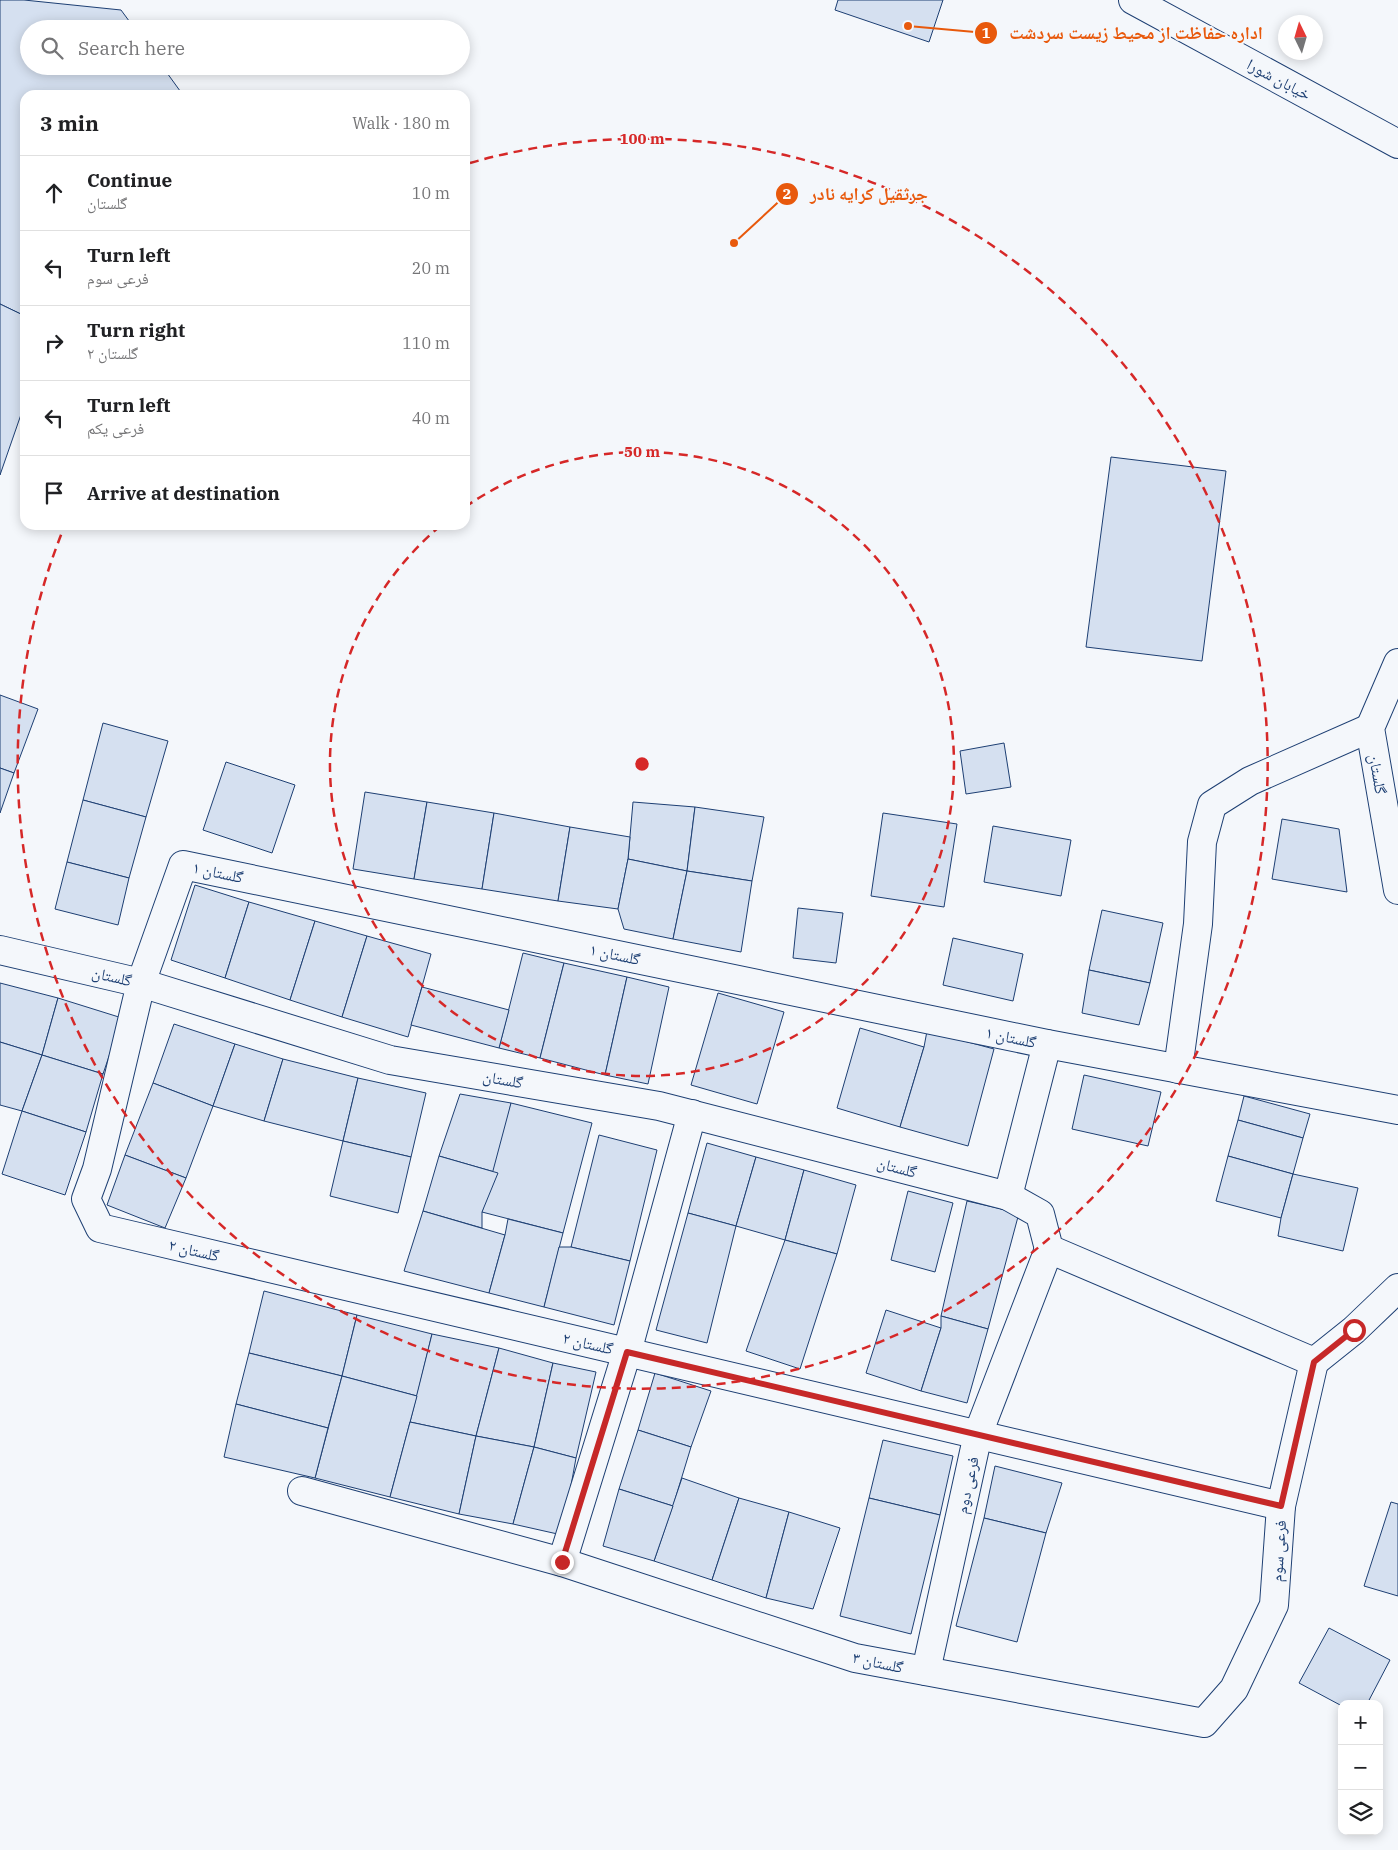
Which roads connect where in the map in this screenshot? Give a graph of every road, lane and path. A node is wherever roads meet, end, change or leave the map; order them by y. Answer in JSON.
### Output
{"nodes":[{"id":1,"x":1133,"y":0,"type":"edge"},
{"id":2,"x":1398,"y":144,"type":"edge"},
{"id":3,"x":1398,"y":663,"type":"edge"},
{"id":4,"x":1370,"y":728,"type":"junction"},
{"id":5,"x":1398,"y":890,"type":"edge"},
{"id":6,"x":0,"y":950,"type":"edge"},
{"id":7,"x":141,"y":983,"type":"junction"},
{"id":8,"x":1047,"y":1044,"type":"junction"},
{"id":9,"x":1178,"y":1069,"type":"junction"},
{"id":10,"x":1398,"y":1110,"type":"edge"},
{"id":11,"x":692,"y":1114,"type":"junction"},
{"id":12,"x":1008,"y":1196,"type":"junction"},
{"id":13,"x":1050,"y":1249,"type":"junction"},
{"id":14,"x":1398,"y":1288,"type":"edge"},
{"id":15,"x":627,"y":1352,"type":"junction"},
{"id":16,"x":1314,"y":1362,"type":"junction"},
{"id":17,"x":978,"y":1434,"type":"junction"},
{"id":18,"x":302,"y":1491,"type":"dead end"},
{"id":19,"x":1281,"y":1506,"type":"junction"},
{"id":20,"x":562,"y":1562,"type":"junction"},
{"id":21,"x":926,"y":1671,"type":"junction"},
{"id":22,"x":1204,"y":1723,"type":"joint"}],
"edges":[{"from":1,"to":2,"type":"street","name":"خیابان شورا"},
{"from":3,"to":4,"type":"street"},
{"from":4,"to":5,"type":"street","name":"گلستان"},
{"from":4,"to":9,"type":"street"},
{"from":6,"to":7,"type":"street","name":"گلستان"},
{"from":7,"to":8,"type":"street","name":"گلستان ۱"},
{"from":7,"to":11,"type":"street","name":"گلستان"},
{"from":7,"to":15,"type":"street","name":"گلستان ۲"},
{"from":8,"to":9,"type":"street","name":"گلستان ۱"},
{"from":8,"to":12,"type":"street"},
{"from":9,"to":10,"type":"street","name":"گلستان ۱"},
{"from":11,"to":12,"type":"street","name":"گلستان"},
{"from":11,"to":15,"type":"street"},
{"from":12,"to":13,"type":"street","name":"گلستان"},
{"from":13,"to":16,"type":"street"},
{"from":13,"to":17,"type":"street","name":"فرعی دوم"},
{"from":14,"to":16,"type":"street"},
{"from":15,"to":17,"type":"street","name":"گلستان ۲"},
{"from":15,"to":20,"type":"street"},
{"from":16,"to":19,"type":"street","name":"فرعی سوم"},
{"from":17,"to":19,"type":"street","name":"گلستان ۲"},
{"from":17,"to":21,"type":"street","name":"فرعی دوم"},
{"from":18,"to":20,"type":"street","name":"گلستان ۳"},
{"from":19,"to":22,"type":"street","name":"فرعی سوم"},
{"from":20,"to":21,"type":"street","name":"گلستان ۳"},
{"from":21,"to":22,"type":"street","name":"گلستان ۳"}]}
